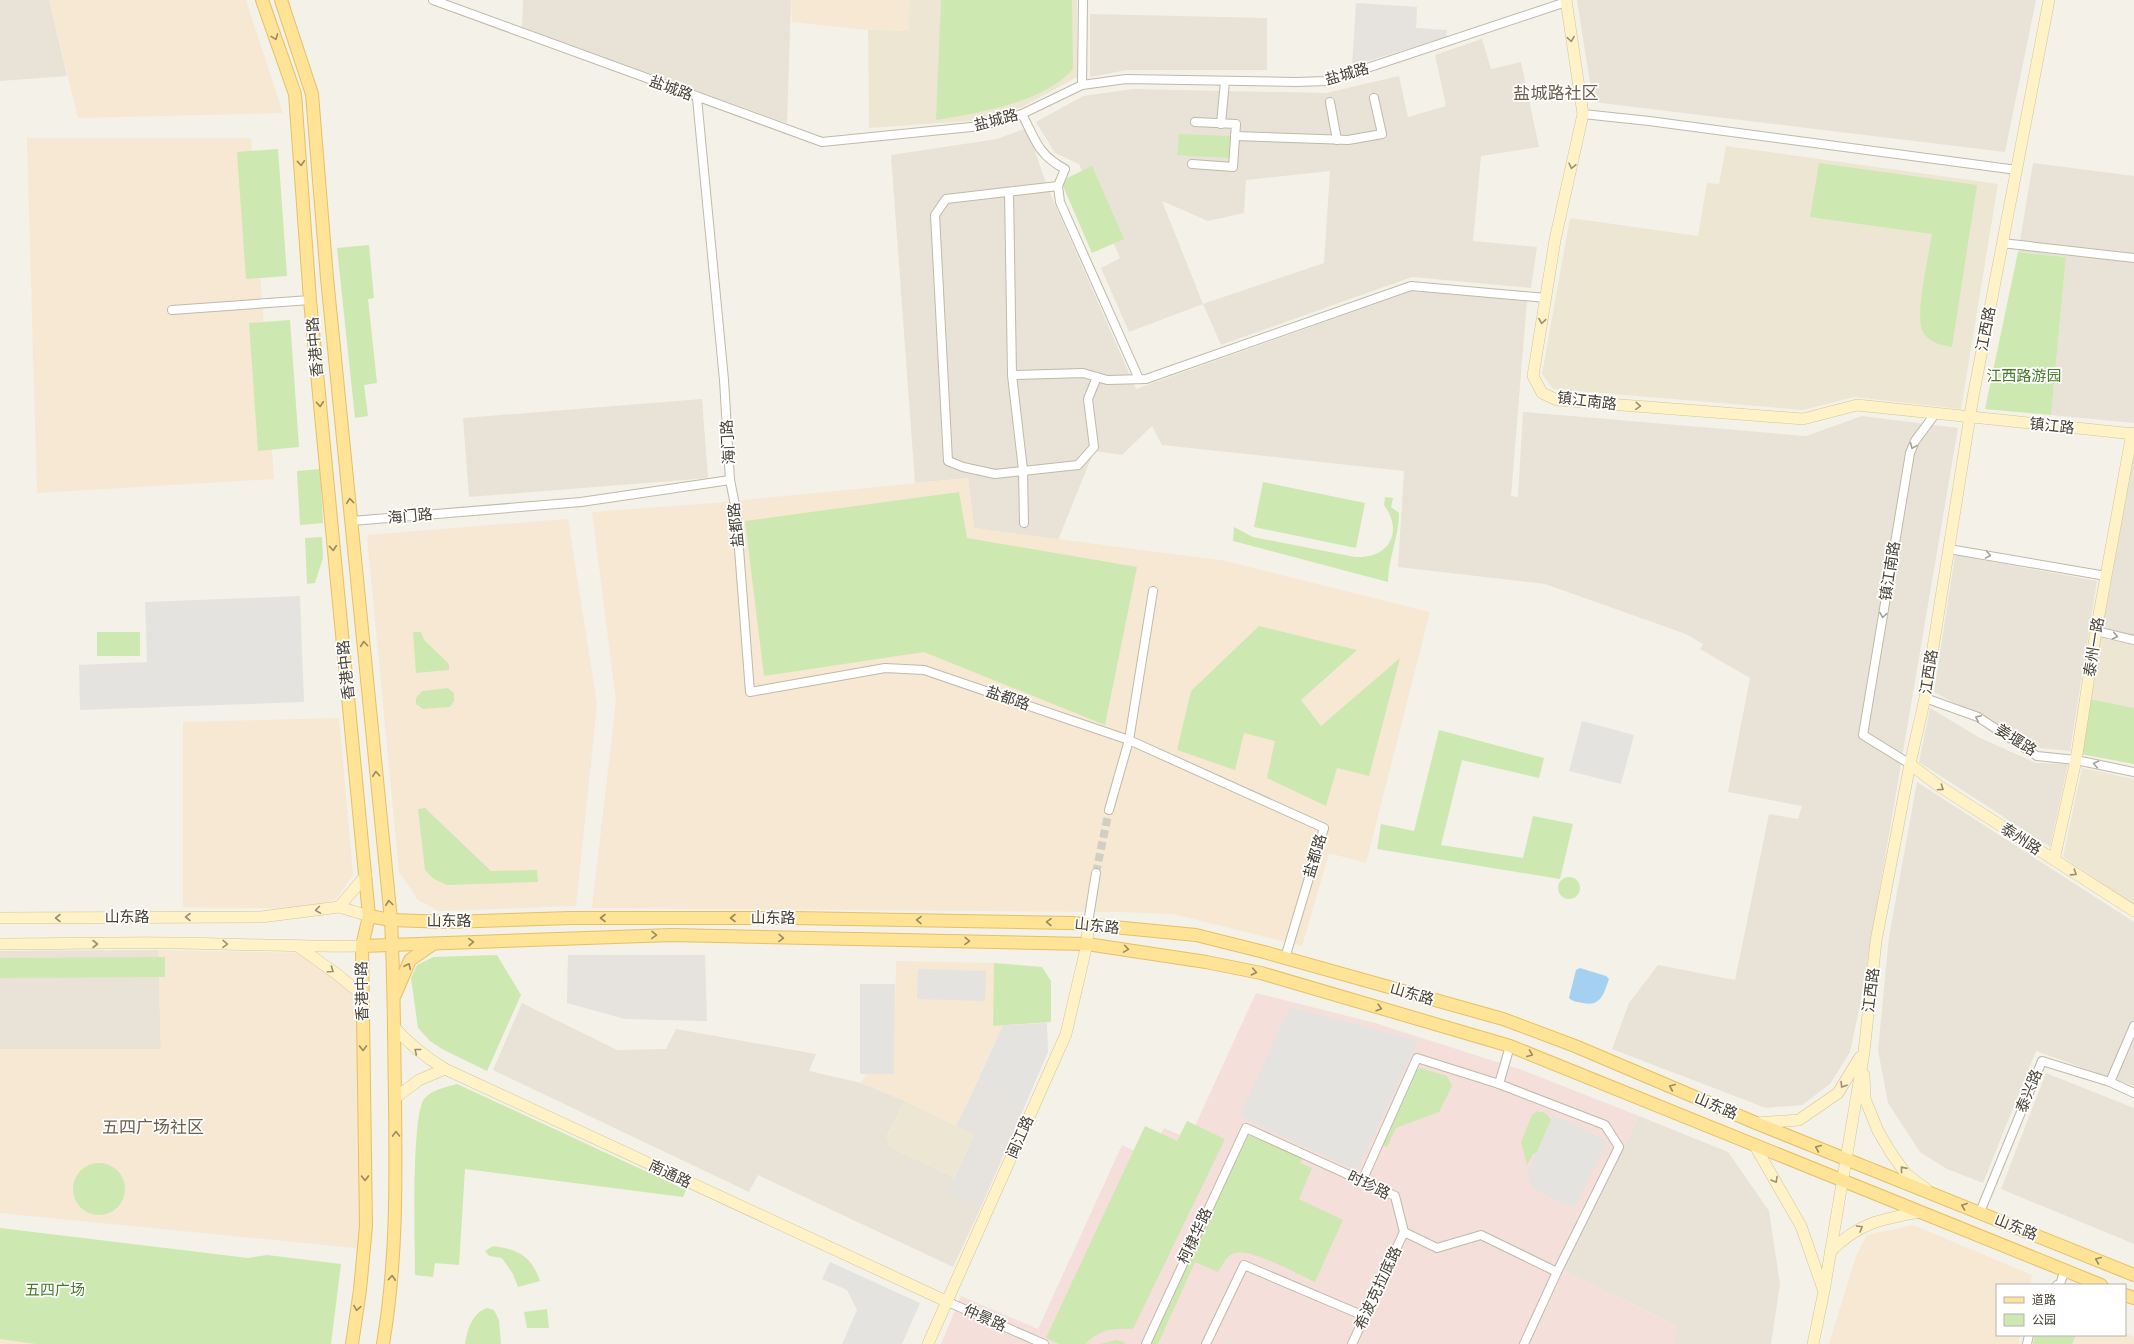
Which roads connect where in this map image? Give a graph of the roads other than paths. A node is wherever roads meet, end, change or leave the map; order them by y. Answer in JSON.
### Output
{"nodes":[{"id":1,"x":262,"y":0,"type":"edge"},
{"id":2,"x":281,"y":0,"type":"edge"},
{"id":3,"x":433,"y":0,"type":"edge"},
{"id":4,"x":1083,"y":0,"type":"edge"},
{"id":5,"x":2049,"y":0,"type":"edge"},
{"id":6,"x":1566,"y":1,"type":"edge"},
{"id":7,"x":1225,"y":81,"type":"junction"},
{"id":8,"x":1082,"y":85,"type":"junction"},
{"id":9,"x":697,"y":98,"type":"junction"},
{"id":10,"x":1374,"y":98,"type":"dead end"},
{"id":11,"x":1330,"y":102,"type":"dead end"},
{"id":12,"x":1022,"y":114,"type":"junction"},
{"id":13,"x":1584,"y":114,"type":"junction"},
{"id":14,"x":1196,"y":122,"type":"dead end"},
{"id":15,"x":1221,"y":124,"type":"junction"},
{"id":16,"x":1235,"y":136,"type":"junction"},
{"id":17,"x":1337,"y":140,"type":"junction"},
{"id":18,"x":1192,"y":164,"type":"dead end"},
{"id":19,"x":2017,"y":170,"type":"junction"},
{"id":20,"x":1058,"y":186,"type":"junction"},
{"id":21,"x":1009,"y":192,"type":"junction"},
{"id":22,"x":2002,"y":243,"type":"junction"},
{"id":23,"x":2134,"y":258,"type":"edge"},
{"id":24,"x":1546,"y":298,"type":"junction"},
{"id":25,"x":310,"y":300,"type":"junction"},
{"id":26,"x":172,"y":310,"type":"dead end"},
{"id":27,"x":1012,"y":375,"type":"junction"},
{"id":28,"x":1097,"y":377,"type":"junction"},
{"id":29,"x":1139,"y":379,"type":"junction"},
{"id":30,"x":1934,"y":414,"type":"junction"},
{"id":31,"x":1970,"y":418,"type":"junction"},
{"id":32,"x":2133,"y":434,"type":"edge"},
{"id":33,"x":1024,"y":470,"type":"junction"},
{"id":34,"x":730,"y":480,"type":"junction"},
{"id":35,"x":352,"y":521,"type":"junction"},
{"id":36,"x":1024,"y":523,"type":"dead end"},
{"id":37,"x":1949,"y":549,"type":"junction"},
{"id":38,"x":2106,"y":576,"type":"junction"},
{"id":39,"x":1153,"y":591,"type":"dead end"},
{"id":40,"x":2096,"y":631,"type":"junction"},
{"id":41,"x":2134,"y":640,"type":"edge"},
{"id":42,"x":1925,"y":698,"type":"junction"},
{"id":43,"x":1129,"y":740,"type":"junction"},
{"id":44,"x":2076,"y":760,"type":"junction"},
{"id":45,"x":1910,"y":764,"type":"junction"},
{"id":46,"x":2134,"y":772,"type":"edge"},
{"id":47,"x":1109,"y":810,"type":"tunnel mouth"},
{"id":48,"x":2054,"y":860,"type":"junction"},
{"id":49,"x":1096,"y":873,"type":"tunnel mouth"},
{"id":50,"x":366,"y":875,"type":"junction"},
{"id":51,"x":339,"y":907,"type":"junction"},
{"id":52,"x":2134,"y":911,"type":"edge"},
{"id":53,"x":369,"y":916,"type":"junction"},
{"id":54,"x":0,"y":918,"type":"edge"},
{"id":55,"x":391,"y":920,"type":"junction"},
{"id":56,"x":1088,"y":923,"type":"junction"},
{"id":57,"x":0,"y":944,"type":"edge"},
{"id":58,"x":392,"y":944,"type":"junction"},
{"id":59,"x":432,"y":944,"type":"junction"},
{"id":60,"x":1087,"y":944,"type":"junction"},
{"id":61,"x":362,"y":946,"type":"junction"},
{"id":62,"x":299,"y":947,"type":"junction"},
{"id":63,"x":1284,"y":958,"type":"junction"},
{"id":64,"x":362,"y":995,"type":"junction"},
{"id":65,"x":394,"y":998,"type":"junction"},
{"id":66,"x":2134,"y":1026,"type":"edge"},
{"id":67,"x":394,"y":1027,"type":"junction"},
{"id":68,"x":1510,"y":1046,"type":"junction"},
{"id":69,"x":1864,"y":1052,"type":"junction"},
{"id":70,"x":445,"y":1069,"type":"junction"},
{"id":71,"x":2110,"y":1082,"type":"junction"},
{"id":72,"x":1498,"y":1084,"type":"junction"},
{"id":73,"x":2134,"y":1093,"type":"edge"},
{"id":74,"x":395,"y":1098,"type":"junction"},
{"id":75,"x":1756,"y":1123,"type":"junction"},
{"id":76,"x":1246,"y":1128,"type":"joint"},
{"id":77,"x":1755,"y":1146,"type":"junction"},
{"id":78,"x":1845,"y":1159,"type":"junction"},
{"id":79,"x":1841,"y":1179,"type":"junction"},
{"id":80,"x":1362,"y":1181,"type":"junction"},
{"id":81,"x":1933,"y":1194,"type":"junction"},
{"id":82,"x":1920,"y":1212,"type":"junction"},
{"id":83,"x":1980,"y":1212,"type":"junction"},
{"id":84,"x":1404,"y":1232,"type":"junction"},
{"id":85,"x":1830,"y":1252,"type":"junction"},
{"id":86,"x":2065,"y":1270,"type":"junction"},
{"id":87,"x":1557,"y":1272,"type":"junction"},
{"id":88,"x":2134,"y":1275,"type":"edge"},
{"id":89,"x":2060,"y":1284,"type":"edge"},
{"id":90,"x":2099,"y":1284,"type":"edge"},
{"id":91,"x":1824,"y":1291,"type":"junction"},
{"id":92,"x":948,"y":1302,"type":"junction"},
{"id":93,"x":1364,"y":1316,"type":"junction"},
{"id":94,"x":352,"y":1344,"type":"edge"},
{"id":95,"x":383,"y":1344,"type":"edge"},
{"id":96,"x":928,"y":1344,"type":"edge"},
{"id":97,"x":1044,"y":1344,"type":"edge"},
{"id":98,"x":1146,"y":1344,"type":"edge"},
{"id":99,"x":1206,"y":1344,"type":"edge"},
{"id":100,"x":1352,"y":1344,"type":"edge"},
{"id":101,"x":1524,"y":1344,"type":"edge"},
{"id":102,"x":1813,"y":1344,"type":"edge"}],
"edges":[{"from":1,"to":25,"type":"main road","name":"香港中路","one_way":true},
{"from":35,"to":2,"type":"main road","name":"香港中路","one_way":true},
{"from":3,"to":9,"type":"street","name":"盐城路"},
{"from":4,"to":8,"type":"street"},
{"from":5,"to":19,"type":"street","name":"江西路"},
{"from":6,"to":7,"type":"street","name":"盐城路"},
{"from":6,"to":13,"type":"street","name":"镇江南路","one_way":true},
{"from":7,"to":8,"type":"street","name":"盐城路"},
{"from":7,"to":15,"type":"street"},
{"from":8,"to":12,"type":"street","name":"盐城路"},
{"from":9,"to":12,"type":"street","name":"盐城路"},
{"from":9,"to":34,"type":"street","name":"海门路"},
{"from":10,"to":17,"type":"street"},
{"from":11,"to":17,"type":"street"},
{"from":12,"to":20,"type":"street"},
{"from":13,"to":19,"type":"street"},
{"from":13,"to":24,"type":"street","name":"镇江南路","one_way":true},
{"from":14,"to":15,"type":"street"},
{"from":15,"to":16,"type":"street"},
{"from":16,"to":17,"type":"street"},
{"from":16,"to":18,"type":"street"},
{"from":19,"to":22,"type":"street","name":"江西路"},
{"from":20,"to":21,"type":"street"},
{"from":20,"to":29,"type":"street"},
{"from":21,"to":27,"type":"street"},
{"from":21,"to":33,"type":"street"},
{"from":22,"to":23,"type":"street"},
{"from":22,"to":31,"type":"street","name":"江西路"},
{"from":24,"to":29,"type":"street"},
{"from":24,"to":30,"type":"street","name":"镇江南路","one_way":true},
{"from":25,"to":26,"type":"street"},
{"from":25,"to":50,"type":"main road","name":"香港中路","one_way":true},
{"from":27,"to":28,"type":"street"},
{"from":27,"to":33,"type":"street"},
{"from":28,"to":29,"type":"street"},
{"from":28,"to":33,"type":"street"},
{"from":30,"to":31,"type":"street","name":"镇江南路"},
{"from":30,"to":45,"type":"street","name":"镇江南路","one_way":true},
{"from":31,"to":32,"type":"street","name":"镇江路"},
{"from":31,"to":37,"type":"street","name":"江西路"},
{"from":32,"to":38,"type":"street","name":"泰州一路"},
{"from":33,"to":36,"type":"street"},
{"from":34,"to":35,"type":"street","name":"海门路"},
{"from":34,"to":43,"type":"street","name":"盐都路"},
{"from":55,"to":35,"type":"main road","name":"香港中路","one_way":true},
{"from":37,"to":38,"type":"street","one_way":true},
{"from":37,"to":42,"type":"street","name":"江西路"},
{"from":38,"to":40,"type":"street","name":"泰州一路"},
{"from":39,"to":43,"type":"street"},
{"from":40,"to":41,"type":"street","one_way":true},
{"from":40,"to":44,"type":"street","name":"泰州一路"},
{"from":44,"to":42,"type":"street","name":"姜堰路","one_way":true},
{"from":42,"to":45,"type":"street","name":"江西路"},
{"from":43,"to":47,"type":"street"},
{"from":43,"to":63,"type":"street","name":"盐都路"},
{"from":46,"to":44,"type":"street","name":"姜堰路","one_way":true},
{"from":44,"to":48,"type":"street","name":"泰州一路"},
{"from":45,"to":48,"type":"street","name":"泰州路","one_way":true},
{"from":45,"to":69,"type":"street","name":"江西路"},
{"from":48,"to":52,"type":"street","name":"泰州路","one_way":true},
{"from":49,"to":56,"type":"street"},
{"from":50,"to":51,"type":"street"},
{"from":50,"to":53,"type":"main road","name":"香港中路"},
{"from":51,"to":53,"type":"street","name":"山东路"},
{"from":51,"to":54,"type":"street","name":"山东路","one_way":true},
{"from":53,"to":55,"type":"main road","name":"山东路"},
{"from":53,"to":61,"type":"main road","name":"香港中路"},
{"from":56,"to":55,"type":"main road","name":"山东路","one_way":true},
{"from":55,"to":58,"type":"main road","name":"香港中路"},
{"from":56,"to":60,"type":"street","name":"闽江路"},
{"from":56,"to":63,"type":"main road","name":"山东路"},
{"from":57,"to":62,"type":"street","name":"山东路","one_way":true},
{"from":58,"to":59,"type":"main road","name":"山东路"},
{"from":58,"to":61,"type":"main road","name":"山东路"},
{"from":58,"to":65,"type":"main road","name":"香港中路"},
{"from":59,"to":60,"type":"main road","name":"山东路","one_way":true},
{"from":65,"to":59,"type":"main road","one_way":true},
{"from":60,"to":68,"type":"main road","name":"山东路","one_way":true},
{"from":60,"to":92,"type":"street","name":"闽江路"},
{"from":61,"to":62,"type":"street","name":"山东路"},
{"from":61,"to":64,"type":"main road","name":"香港中路"},
{"from":62,"to":64,"type":"street","one_way":true},
{"from":75,"to":63,"type":"main road","name":"山东路","one_way":true},
{"from":64,"to":94,"type":"main road","name":"香港中路","one_way":true},
{"from":65,"to":67,"type":"main road","name":"香港中路"},
{"from":66,"to":71,"type":"street"},
{"from":70,"to":67,"type":"street","name":"南通路","one_way":true},
{"from":67,"to":74,"type":"main road","name":"香港中路"},
{"from":68,"to":72,"type":"street"},
{"from":68,"to":77,"type":"main road","name":"山东路","one_way":true},
{"from":69,"to":75,"type":"street","one_way":true},
{"from":69,"to":78,"type":"street","name":"江西路"},
{"from":81,"to":69,"type":"street","one_way":true},
{"from":70,"to":74,"type":"street"},
{"from":70,"to":92,"type":"street","name":"南通路"},
{"from":71,"to":73,"type":"street","name":"泰兴路"},
{"from":71,"to":83,"type":"street","name":"泰兴路"},
{"from":72,"to":80,"type":"street"},
{"from":72,"to":87,"type":"street"},
{"from":95,"to":74,"type":"main road","name":"香港中路","one_way":true},
{"from":78,"to":75,"type":"main road","name":"山东路","one_way":true},
{"from":76,"to":80,"type":"street","name":"时珍路"},
{"from":76,"to":98,"type":"street","name":"柯棣华路"},
{"from":77,"to":79,"type":"main road","name":"山东路"},
{"from":77,"to":91,"type":"street","one_way":true},
{"from":78,"to":79,"type":"street","name":"江西路"},
{"from":78,"to":81,"type":"main road","name":"山东路"},
{"from":79,"to":82,"type":"main road","name":"山东路"},
{"from":79,"to":85,"type":"street","name":"江西路"},
{"from":80,"to":84,"type":"street","name":"时珍路"},
{"from":83,"to":81,"type":"main road","name":"山东路","one_way":true},
{"from":85,"to":82,"type":"street","one_way":true},
{"from":82,"to":86,"type":"main road","name":"山东路"},
{"from":88,"to":83,"type":"main road","name":"山东路","one_way":true},
{"from":84,"to":87,"type":"street"},
{"from":84,"to":93,"type":"street","name":"希波克拉底路"},
{"from":85,"to":91,"type":"street","name":"江西路"},
{"from":86,"to":89,"type":"street"},
{"from":86,"to":90,"type":"main road","name":"山东路"},
{"from":87,"to":101,"type":"street"},
{"from":91,"to":102,"type":"street","name":"江西路"},
{"from":92,"to":96,"type":"street","name":"闽江路"},
{"from":92,"to":97,"type":"street","name":"仲景路"},
{"from":93,"to":99,"type":"street"},
{"from":93,"to":100,"type":"street","name":"希波克拉底路"}]}
